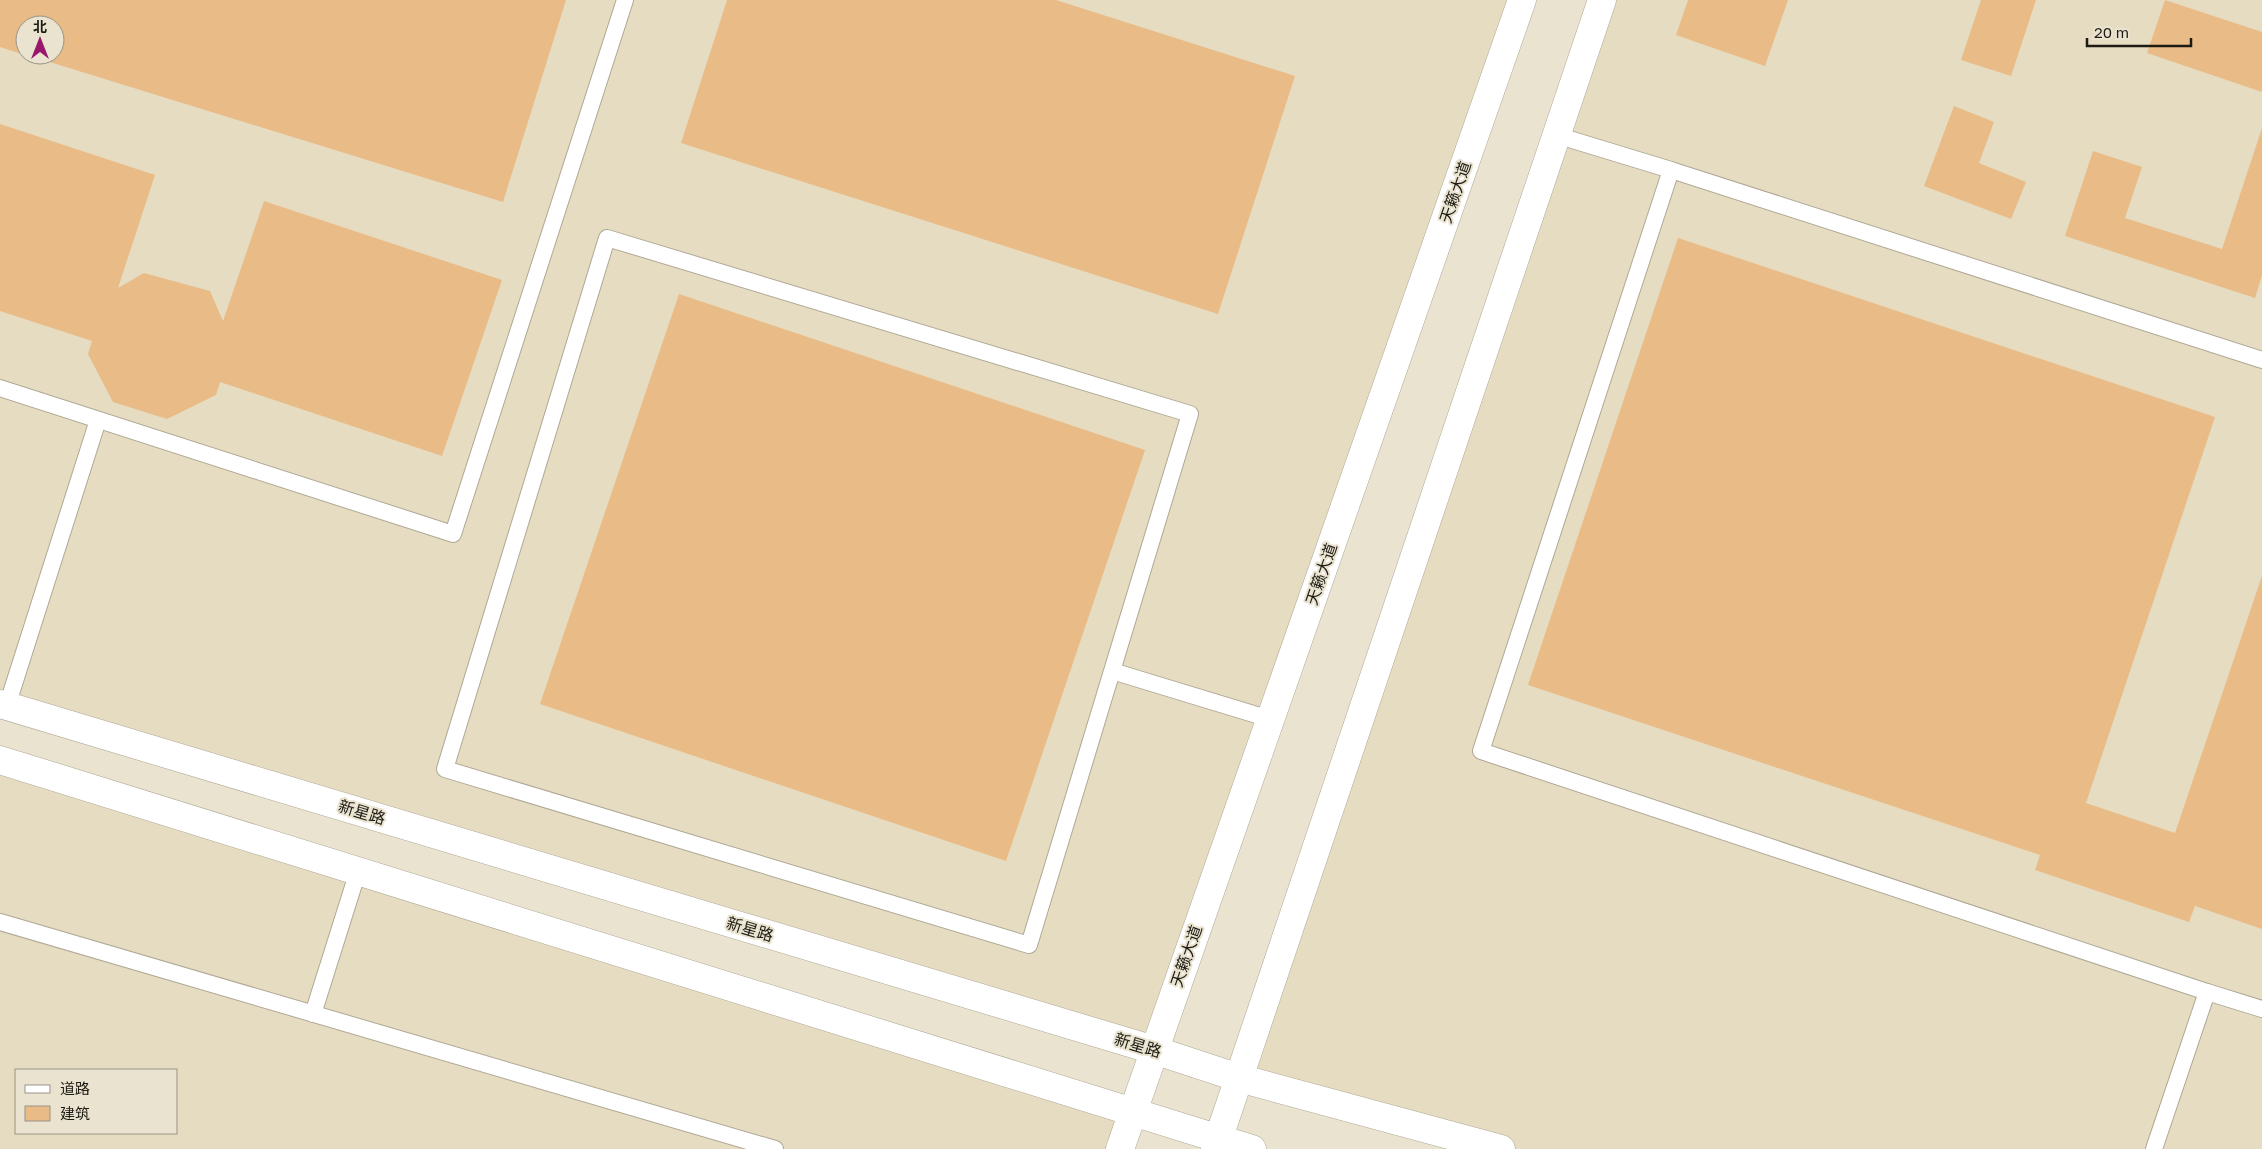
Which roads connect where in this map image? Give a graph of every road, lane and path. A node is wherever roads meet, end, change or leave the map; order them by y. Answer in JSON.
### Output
{"nodes":[{"id":1,"x":625,"y":0,"type":"edge"},
{"id":2,"x":1522,"y":0,"type":"edge"},
{"id":3,"x":1602,"y":0,"type":"edge"},
{"id":4,"x":1556,"y":135,"type":"junction"},
{"id":5,"x":1671,"y":170,"type":"junction"},
{"id":6,"x":2262,"y":360,"type":"edge"},
{"id":7,"x":0,"y":388,"type":"edge"},
{"id":8,"x":98,"y":420,"type":"junction"},
{"id":9,"x":1112,"y":671,"type":"junction"},
{"id":10,"x":3,"y":705,"type":"edge"},
{"id":11,"x":1270,"y":719,"type":"junction"},
{"id":12,"x":0,"y":760,"type":"edge"},
{"id":13,"x":358,"y":871,"type":"junction"},
{"id":14,"x":0,"y":922,"type":"edge"},
{"id":15,"x":2207,"y":992,"type":"junction"},
{"id":16,"x":2262,"y":1009,"type":"edge"},
{"id":17,"x":313,"y":1014,"type":"junction"},
{"id":18,"x":1154,"y":1050,"type":"junction"},
{"id":19,"x":1239,"y":1078,"type":"junction"},
{"id":20,"x":1133,"y":1110,"type":"junction"},
{"id":21,"x":1216,"y":1144,"type":"edge"},
{"id":22,"x":775,"y":1149,"type":"edge"},
{"id":23,"x":1120,"y":1149,"type":"edge"},
{"id":24,"x":1252,"y":1149,"type":"edge"},
{"id":25,"x":1501,"y":1149,"type":"edge"},
{"id":26,"x":2154,"y":1149,"type":"edge"}],
"edges":[{"from":1,"to":8,"type":"lane"},
{"from":2,"to":11,"type":"street","name":"天籁大道"},
{"from":3,"to":4,"type":"street"},
{"from":4,"to":5,"type":"lane"},
{"from":4,"to":19,"type":"street"},
{"from":5,"to":6,"type":"lane"},
{"from":5,"to":15,"type":"lane"},
{"from":7,"to":8,"type":"lane"},
{"from":8,"to":10,"type":"lane"},
{"from":9,"to":9,"type":"lane"},
{"from":9,"to":11,"type":"lane"},
{"from":10,"to":18,"type":"street","name":"新星路"},
{"from":11,"to":18,"type":"street","name":"天籁大道"},
{"from":12,"to":13,"type":"street"},
{"from":13,"to":17,"type":"lane"},
{"from":13,"to":20,"type":"street"},
{"from":14,"to":17,"type":"lane"},
{"from":15,"to":16,"type":"lane"},
{"from":15,"to":26,"type":"lane"},
{"from":17,"to":22,"type":"lane"},
{"from":18,"to":19,"type":"street","name":"新星路"},
{"from":18,"to":20,"type":"street","name":"天籁大道"},
{"from":19,"to":21,"type":"street"},
{"from":19,"to":25,"type":"street","name":"新星路"},
{"from":20,"to":21,"type":"street"},
{"from":20,"to":23,"type":"street","name":"天籁大道"},
{"from":21,"to":24,"type":"street"}]}
